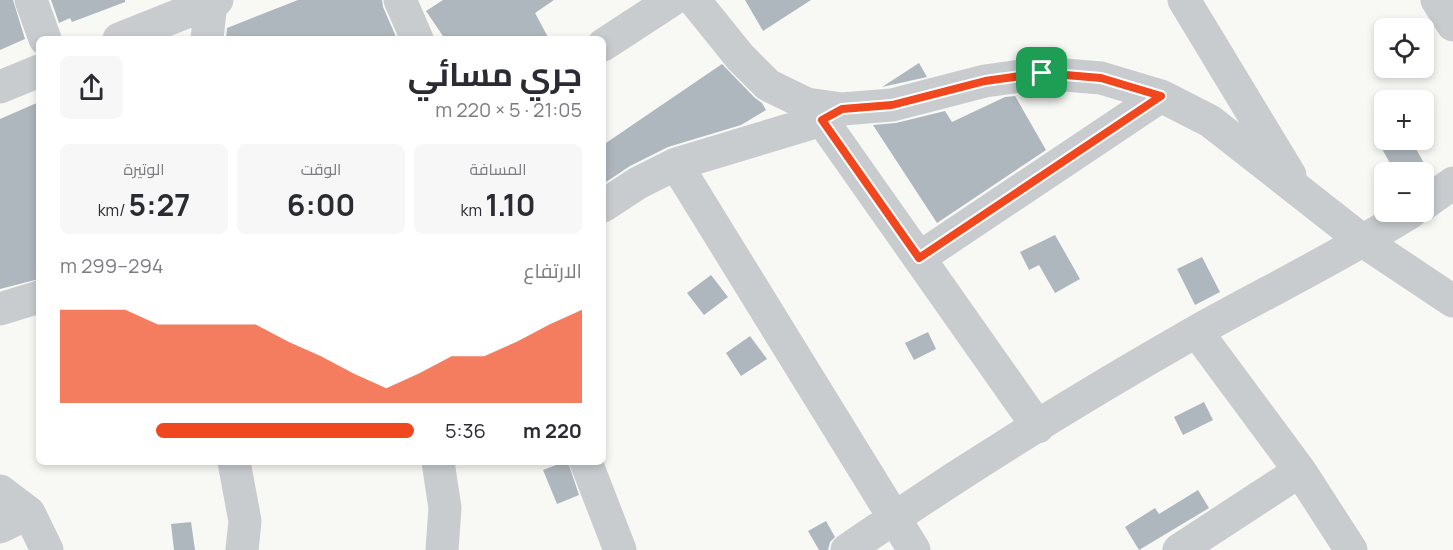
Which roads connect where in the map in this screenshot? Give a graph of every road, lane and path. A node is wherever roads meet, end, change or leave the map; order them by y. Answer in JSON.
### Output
{"nodes":[{"id":1,"x":31,"y":0,"type":"edge"},
{"id":2,"x":400,"y":0,"type":"edge"},
{"id":3,"x":672,"y":0,"type":"edge"},
{"id":4,"x":693,"y":0,"type":"edge"},
{"id":5,"x":1184,"y":0,"type":"edge"},
{"id":6,"x":1437,"y":0,"type":"edge"},
{"id":7,"x":214,"y":1,"type":"edge"},
{"id":8,"x":1453,"y":25,"type":"edge"},
{"id":9,"x":44,"y":36,"type":"edge"},
{"id":10,"x":126,"y":36,"type":"edge"},
{"id":11,"x":208,"y":36,"type":"edge"},
{"id":12,"x":416,"y":36,"type":"edge"},
{"id":13,"x":606,"y":43,"type":"edge"},
{"id":14,"x":36,"y":72,"type":"edge"},
{"id":15,"x":0,"y":87,"type":"edge"},
{"id":16,"x":1161,"y":96,"type":"junction"},
{"id":17,"x":832,"y":115,"type":"junction"},
{"id":18,"x":676,"y":164,"type":"junction"},
{"id":19,"x":1453,"y":183,"type":"edge"},
{"id":20,"x":1301,"y":191,"type":"junction"},
{"id":21,"x":1434,"y":197,"type":"edge"},
{"id":22,"x":606,"y":204,"type":"edge"},
{"id":23,"x":1395,"y":222,"type":"edge"},
{"id":24,"x":1364,"y":241,"type":"junction"},
{"id":25,"x":919,"y":258,"type":"junction"},
{"id":26,"x":36,"y":298,"type":"edge"},
{"id":27,"x":1452,"y":302,"type":"edge"},
{"id":28,"x":0,"y":309,"type":"edge"},
{"id":29,"x":1197,"y":332,"type":"junction"},
{"id":30,"x":1038,"y":427,"type":"junction"},
{"id":31,"x":235,"y":465,"type":"edge"},
{"id":32,"x":438,"y":465,"type":"edge"},
{"id":33,"x":587,"y":465,"type":"edge"},
{"id":34,"x":1300,"y":471,"type":"junction"},
{"id":35,"x":0,"y":491,"type":"edge"},
{"id":36,"x":29,"y":513,"type":"junction"},
{"id":37,"x":894,"y":518,"type":"junction"},
{"id":38,"x":0,"y":527,"type":"edge"},
{"id":39,"x":47,"y":550,"type":"edge"},
{"id":40,"x":242,"y":550,"type":"edge"},
{"id":41,"x":442,"y":550,"type":"edge"},
{"id":42,"x":620,"y":550,"type":"edge"},
{"id":43,"x":847,"y":550,"type":"edge"},
{"id":44,"x":914,"y":550,"type":"edge"},
{"id":45,"x":1179,"y":550,"type":"edge"},
{"id":46,"x":1351,"y":550,"type":"edge"}],
"edges":[{"from":1,"to":9,"type":"street"},
{"from":2,"to":12,"type":"street"},
{"from":3,"to":13,"type":"street"},
{"from":4,"to":17,"type":"street"},
{"from":5,"to":20,"type":"street"},
{"from":6,"to":8,"type":"street"},
{"from":7,"to":10,"type":"street"},
{"from":7,"to":11,"type":"street"},
{"from":14,"to":15,"type":"street"},
{"from":16,"to":17,"type":"street"},
{"from":16,"to":20,"type":"street"},
{"from":16,"to":25,"type":"street"},
{"from":17,"to":18,"type":"street"},
{"from":17,"to":25,"type":"street"},
{"from":18,"to":22,"type":"street"},
{"from":18,"to":37,"type":"street"},
{"from":19,"to":21,"type":"street"},
{"from":20,"to":24,"type":"street"},
{"from":23,"to":24,"type":"street"},
{"from":24,"to":27,"type":"street"},
{"from":24,"to":29,"type":"street"},
{"from":25,"to":30,"type":"street"},
{"from":26,"to":28,"type":"street"},
{"from":29,"to":30,"type":"street"},
{"from":29,"to":34,"type":"street"},
{"from":30,"to":37,"type":"street"},
{"from":31,"to":40,"type":"street"},
{"from":32,"to":41,"type":"street"},
{"from":33,"to":42,"type":"street"},
{"from":34,"to":45,"type":"street"},
{"from":34,"to":46,"type":"street"},
{"from":35,"to":36,"type":"street"},
{"from":36,"to":38,"type":"street"},
{"from":36,"to":39,"type":"street"},
{"from":37,"to":43,"type":"street"},
{"from":37,"to":44,"type":"street"}]}
